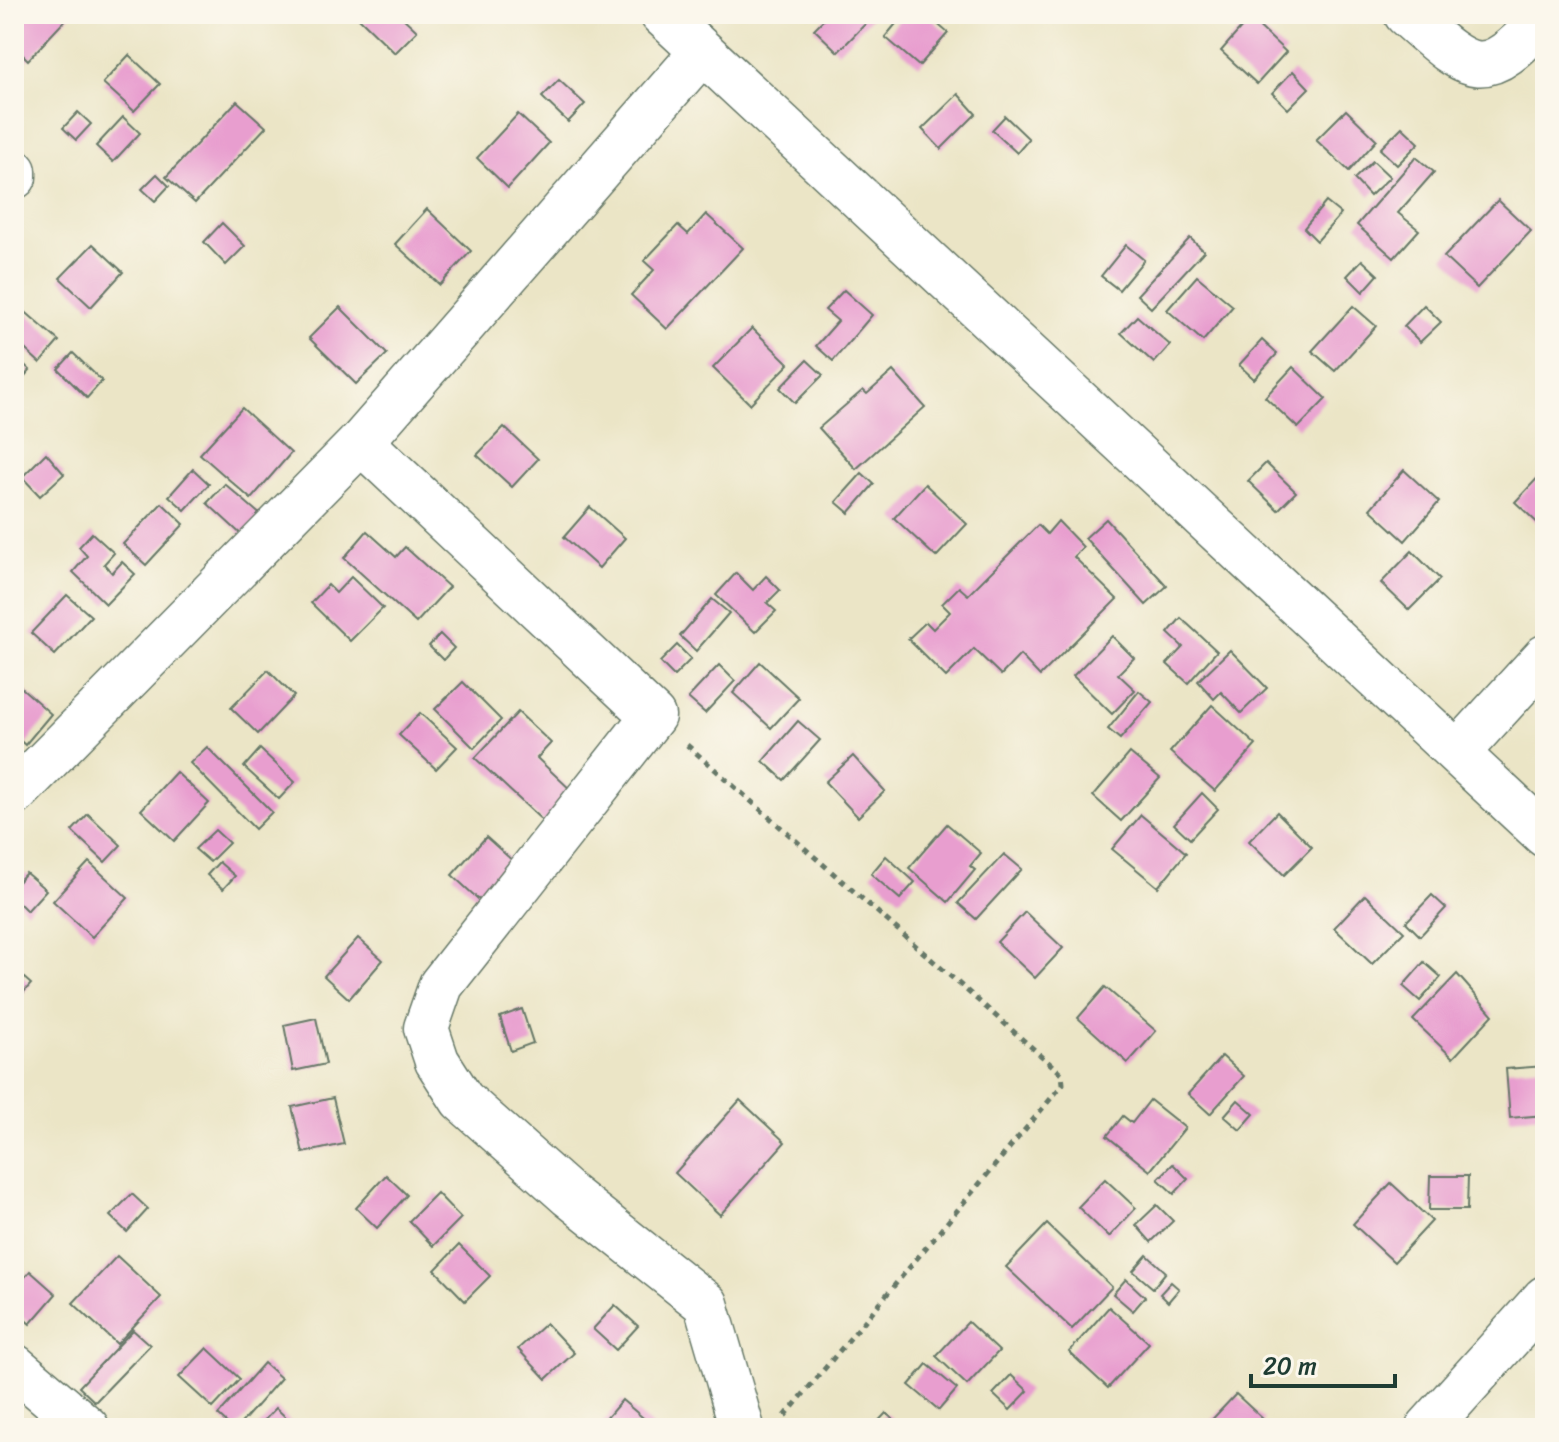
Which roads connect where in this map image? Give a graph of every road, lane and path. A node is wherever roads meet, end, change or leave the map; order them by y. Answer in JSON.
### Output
{"nodes":[{"id":1,"x":662,"y":14,"type":"edge"},
{"id":2,"x":1406,"y":14,"type":"edge"},
{"id":3,"x":1545,"y":16,"type":"edge"},
{"id":4,"x":702,"y":52,"type":"junction"},
{"id":5,"x":14,"y":171,"type":"edge"},
{"id":6,"x":14,"y":177,"type":"edge"},
{"id":7,"x":361,"y":442,"type":"junction"},
{"id":8,"x":1545,"y":657,"type":"edge"},
{"id":9,"x":653,"y":716,"type":"junction"},
{"id":10,"x":1458,"y":752,"type":"junction"},
{"id":11,"x":14,"y":794,"type":"edge"},
{"id":12,"x":1545,"y":835,"type":"edge"},
{"id":13,"x":1545,"y":1298,"type":"edge"},
{"id":14,"x":14,"y":1366,"type":"edge"},
{"id":15,"x":87,"y":1428,"type":"edge"},
{"id":16,"x":742,"y":1428,"type":"edge"},
{"id":17,"x":775,"y":1428,"type":"edge"},
{"id":18,"x":1428,"y":1428,"type":"edge"}],
"edges":[{"from":1,"to":4,"type":"street"},
{"from":2,"to":3,"type":"street"},
{"from":4,"to":7,"type":"street"},
{"from":4,"to":10,"type":"street"},
{"from":5,"to":6,"type":"street"},
{"from":7,"to":9,"type":"street"},
{"from":7,"to":11,"type":"street"},
{"from":8,"to":10,"type":"street"},
{"from":9,"to":16,"type":"street"},
{"from":9,"to":17,"type":"path"},
{"from":10,"to":12,"type":"street"},
{"from":13,"to":18,"type":"street"},
{"from":14,"to":15,"type":"street"}]}
